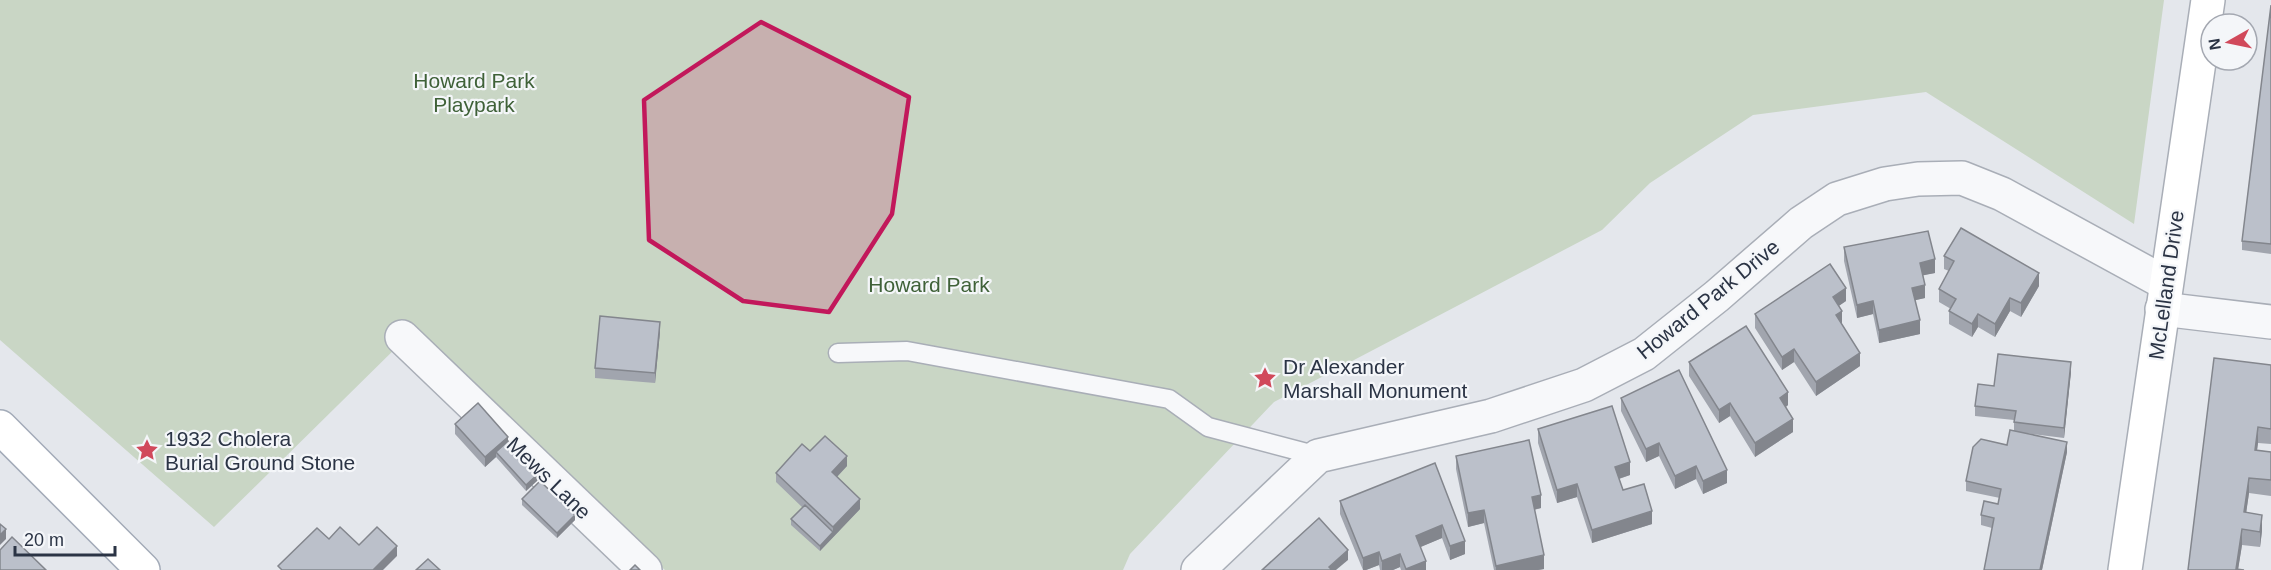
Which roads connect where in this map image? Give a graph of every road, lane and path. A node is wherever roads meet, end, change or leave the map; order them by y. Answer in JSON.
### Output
{"nodes":[{"id":1,"x":2208,"y":0,"type":"edge"},
{"id":2,"x":2164,"y":296,"type":"junction"},
{"id":3,"x":2271,"y":322,"type":"edge"},
{"id":4,"x":402,"y":337,"type":"dead end"},
{"id":5,"x":838,"y":353,"type":"dead end"},
{"id":6,"x":0,"y":427,"type":"edge"},
{"id":7,"x":1318,"y":456,"type":"junction"},
{"id":8,"x":143,"y":570,"type":"edge"},
{"id":9,"x":645,"y":570,"type":"edge"},
{"id":10,"x":1198,"y":570,"type":"edge"},
{"id":11,"x":2125,"y":570,"type":"edge"}],
"edges":[{"from":1,"to":2,"type":"street","name":"McLelland Drive"},
{"from":2,"to":3,"type":"street"},
{"from":2,"to":7,"type":"street","name":"Howard Park Drive"},
{"from":2,"to":11,"type":"street","name":"McLelland Drive"},
{"from":4,"to":9,"type":"street","name":"Mews Lane"},
{"from":5,"to":7,"type":"lane"},
{"from":6,"to":8,"type":"street"},
{"from":7,"to":10,"type":"street"}]}
